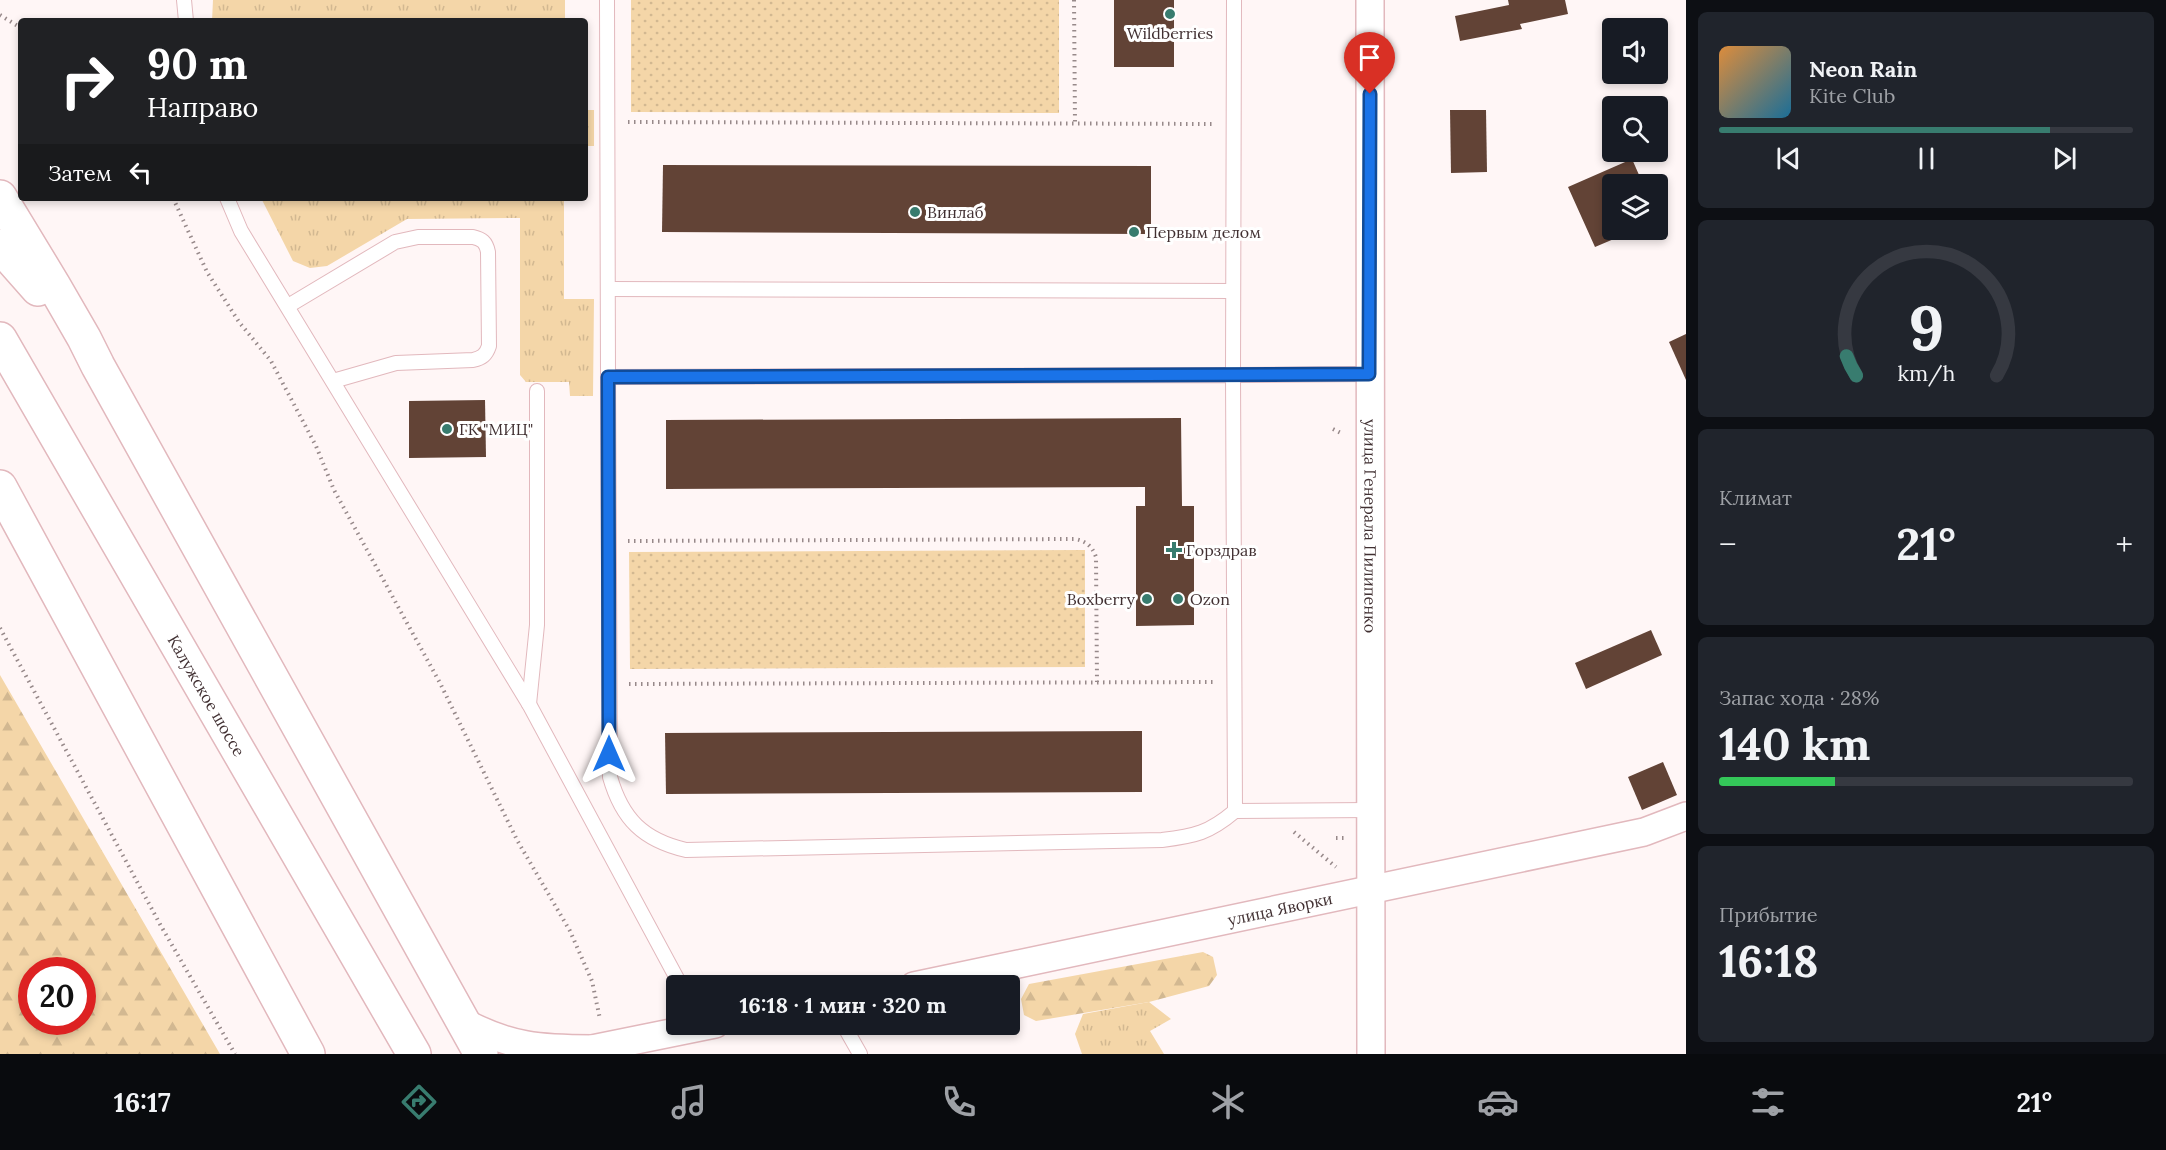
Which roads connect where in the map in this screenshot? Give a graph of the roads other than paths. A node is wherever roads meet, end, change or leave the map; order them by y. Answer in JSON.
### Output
{"nodes":[{"id":1,"x":184,"y":0,"type":"edge"},
{"id":2,"x":607,"y":0,"type":"edge"},
{"id":3,"x":1234,"y":0,"type":"edge"},
{"id":4,"x":1370,"y":0,"type":"edge"},
{"id":5,"x":186,"y":18,"type":"edge"},
{"id":6,"x":0,"y":197,"type":"edge"},
{"id":7,"x":228,"y":201,"type":"edge"},
{"id":8,"x":0,"y":246,"type":"edge"},
{"id":9,"x":608,"y":289,"type":"junction"},
{"id":10,"x":1233,"y":291,"type":"junction"},
{"id":11,"x":288,"y":306,"type":"junction"},
{"id":12,"x":0,"y":339,"type":"edge"},
{"id":13,"x":98,"y":366,"type":"junction"},
{"id":14,"x":1369,"y":374,"type":"junction"},
{"id":15,"x":1233,"y":375,"type":"junction"},
{"id":16,"x":608,"y":377,"type":"junction"},
{"id":17,"x":333,"y":381,"type":"junction"},
{"id":18,"x":537,"y":391,"type":"dead end"},
{"id":19,"x":0,"y":488,"type":"edge"},
{"id":20,"x":529,"y":704,"type":"junction"},
{"id":21,"x":1235,"y":810,"type":"junction"},
{"id":22,"x":1370,"y":810,"type":"junction"},
{"id":23,"x":1686,"y":816,"type":"edge"},
{"id":24,"x":1371,"y":890,"type":"junction"},
{"id":25,"x":675,"y":975,"type":"edge"},
{"id":26,"x":966,"y":975,"type":"edge"},
{"id":27,"x":464,"y":1022,"type":"junction"},
{"id":28,"x":666,"y":1034,"type":"edge"},
{"id":29,"x":849,"y":1035,"type":"edge"},
{"id":30,"x":590,"y":1052,"type":"edge"},
{"id":31,"x":308,"y":1054,"type":"edge"},
{"id":32,"x":414,"y":1054,"type":"edge"},
{"id":33,"x":482,"y":1054,"type":"edge"},
{"id":34,"x":860,"y":1054,"type":"edge"},
{"id":35,"x":1371,"y":1054,"type":"edge"}],
"edges":[{"from":1,"to":5,"type":"lane"},
{"from":2,"to":9,"type":"lane"},
{"from":3,"to":10,"type":"lane"},
{"from":4,"to":14,"type":"street","name":"улица Генерала Пилипенко"},
{"from":6,"to":13,"type":"main road"},
{"from":7,"to":11,"type":"lane"},
{"from":8,"to":13,"type":"main road"},
{"from":9,"to":10,"type":"lane"},
{"from":9,"to":16,"type":"lane"},
{"from":10,"to":15,"type":"lane"},
{"from":11,"to":17,"type":"lane"},
{"from":11,"to":17,"type":"lane"},
{"from":12,"to":32,"type":"main road","name":"Калужское шоссе"},
{"from":13,"to":27,"type":"main road"},
{"from":14,"to":15,"type":"lane"},
{"from":14,"to":22,"type":"street","name":"улица Генерала Пилипенко"},
{"from":15,"to":16,"type":"lane"},
{"from":15,"to":21,"type":"lane"},
{"from":16,"to":21,"type":"lane"},
{"from":17,"to":20,"type":"lane"},
{"from":18,"to":20,"type":"lane"},
{"from":19,"to":31,"type":"main road"},
{"from":20,"to":25,"type":"lane"},
{"from":21,"to":22,"type":"lane"},
{"from":22,"to":24,"type":"street","name":"улица Генерала Пилипенко"},
{"from":23,"to":24,"type":"street","name":"улица Яворки"},
{"from":24,"to":26,"type":"street","name":"улица Яворки"},
{"from":24,"to":35,"type":"street","name":"улица Генерала Пилипенко"},
{"from":27,"to":30,"type":"street"},
{"from":27,"to":33,"type":"main road"},
{"from":28,"to":30,"type":"street"},
{"from":29,"to":34,"type":"lane"}]}
